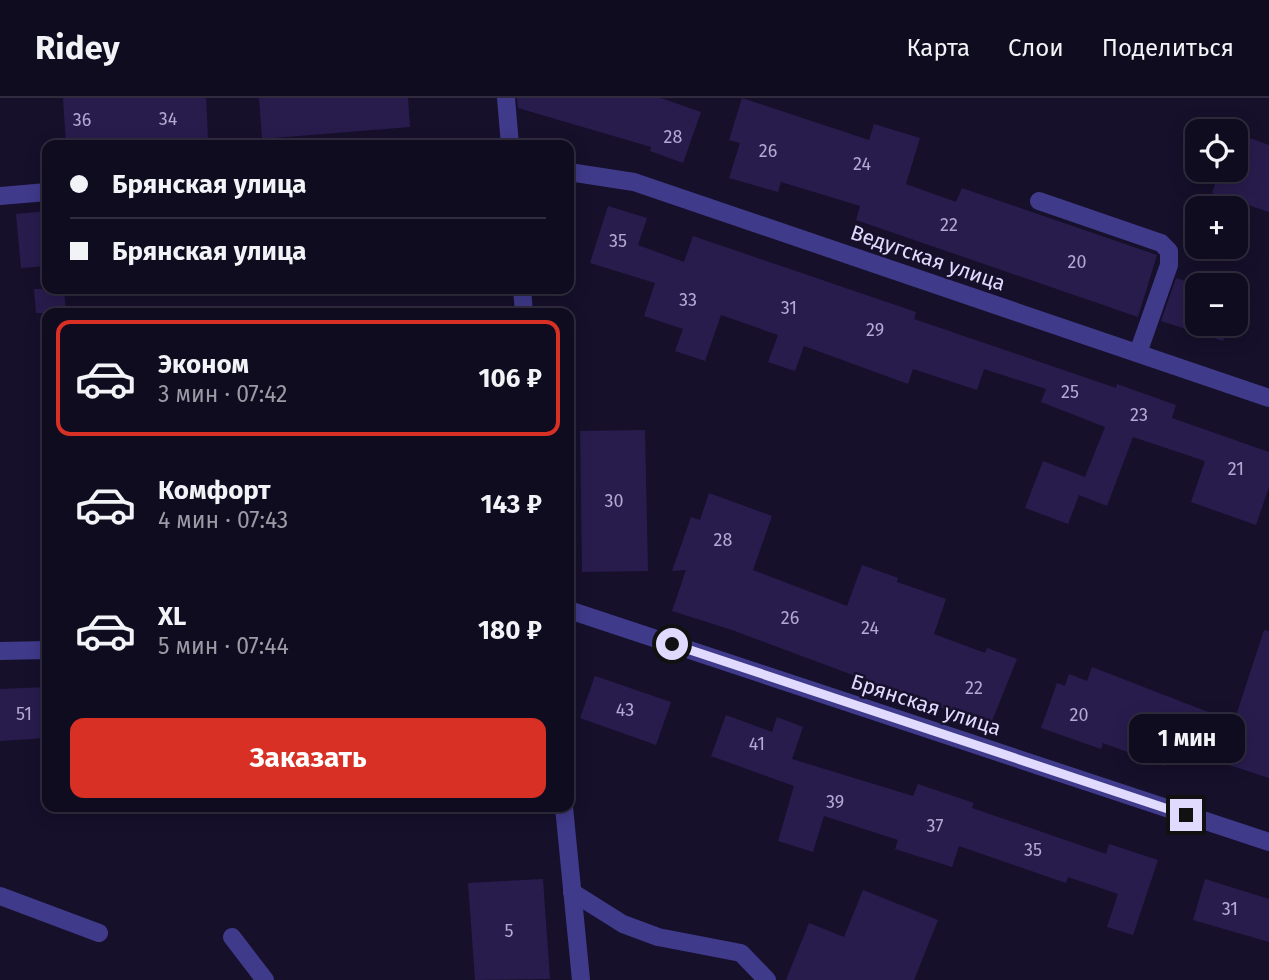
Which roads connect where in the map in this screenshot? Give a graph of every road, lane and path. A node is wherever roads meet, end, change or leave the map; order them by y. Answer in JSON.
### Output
{"nodes":[{"id":1,"x":506,"y":98,"type":"edge"},
{"id":2,"x":510,"y":140,"type":"edge"},
{"id":3,"x":574,"y":173,"type":"edge"},
{"id":4,"x":42,"y":192,"type":"edge"},
{"id":5,"x":0,"y":196,"type":"edge"},
{"id":6,"x":1040,"y":201,"type":"dead end"},
{"id":7,"x":1138,"y":353,"type":"junction"},
{"id":8,"x":1269,"y":398,"type":"edge"},
{"id":9,"x":574,"y":612,"type":"edge"},
{"id":10,"x":42,"y":650,"type":"edge"},
{"id":11,"x":0,"y":651,"type":"edge"},
{"id":12,"x":564,"y":812,"type":"edge"},
{"id":13,"x":1269,"y":842,"type":"edge"},
{"id":14,"x":572,"y":892,"type":"junction"},
{"id":15,"x":0,"y":896,"type":"edge"},
{"id":16,"x":99,"y":933,"type":"dead end"},
{"id":17,"x":232,"y":937,"type":"dead end"},
{"id":18,"x":265,"y":980,"type":"edge"},
{"id":19,"x":581,"y":980,"type":"edge"},
{"id":20,"x":767,"y":980,"type":"edge"}],
"edges":[{"from":1,"to":2,"type":"street"},
{"from":3,"to":7,"type":"street","name":"Ведугская улица"},
{"from":4,"to":5,"type":"street"},
{"from":6,"to":7,"type":"street"},
{"from":7,"to":8,"type":"street","name":"Ведугская улица"},
{"from":9,"to":13,"type":"street","name":"Брянская улица"},
{"from":10,"to":11,"type":"street"},
{"from":12,"to":14,"type":"street"},
{"from":14,"to":19,"type":"street"},
{"from":14,"to":20,"type":"street"},
{"from":15,"to":16,"type":"street"},
{"from":17,"to":18,"type":"street"}]}
